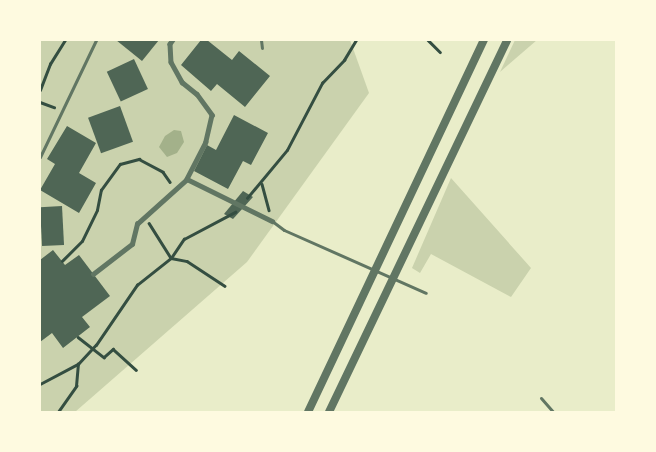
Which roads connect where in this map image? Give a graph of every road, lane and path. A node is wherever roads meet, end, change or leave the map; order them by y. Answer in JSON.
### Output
{"nodes":[{"id":1,"x":65,"y":40,"type":"edge"},
{"id":2,"x":96,"y":40,"type":"edge"},
{"id":3,"x":173,"y":40,"type":"edge"},
{"id":4,"x":261,"y":40,"type":"edge"},
{"id":5,"x":356,"y":40,"type":"edge"},
{"id":6,"x":428,"y":40,"type":"edge"},
{"id":7,"x":484,"y":40,"type":"edge"},
{"id":8,"x":507,"y":40,"type":"edge"},
{"id":9,"x":262,"y":48,"type":"dead end"},
{"id":10,"x":440,"y":52,"type":"dead end"},
{"id":11,"x":40,"y":90,"type":"edge"},
{"id":12,"x":40,"y":102,"type":"edge"},
{"id":13,"x":63,"y":110,"type":"junction"},
{"id":14,"x":40,"y":157,"type":"edge"},
{"id":15,"x":187,"y":179,"type":"junction"},
{"id":16,"x":262,"y":183,"type":"junction"},
{"id":17,"x":175,"y":190,"type":"junction"},
{"id":18,"x":251,"y":194,"type":"dead end"},
{"id":19,"x":231,"y":216,"type":"dead end"},
{"id":20,"x":144,"y":217,"type":"junction"},
{"id":21,"x":272,"y":221,"type":"junction"},
{"id":22,"x":171,"y":258,"type":"junction"},
{"id":23,"x":62,"y":261,"type":"dead end"},
{"id":24,"x":374,"y":271,"type":"junction"},
{"id":25,"x":93,"y":274,"type":"dead end"},
{"id":26,"x":395,"y":277,"type":"junction"},
{"id":27,"x":225,"y":286,"type":"dead end"},
{"id":28,"x":426,"y":293,"type":"dead end"},
{"id":29,"x":78,"y":336,"type":"dead end"},
{"id":30,"x":92,"y":349,"type":"junction"},
{"id":31,"x":78,"y":364,"type":"junction"},
{"id":32,"x":136,"y":370,"type":"dead end"},
{"id":33,"x":40,"y":384,"type":"edge"},
{"id":34,"x":541,"y":398,"type":"dead end"},
{"id":35,"x":58,"y":412,"type":"edge"},
{"id":36,"x":308,"y":412,"type":"edge"},
{"id":37,"x":329,"y":412,"type":"edge"},
{"id":38,"x":553,"y":412,"type":"edge"}],
"edges":[{"from":1,"to":11,"type":"path"},
{"from":2,"to":13,"type":"lane"},
{"from":3,"to":15,"type":"street"},
{"from":4,"to":9,"type":"lane"},
{"from":5,"to":16,"type":"path"},
{"from":6,"to":10,"type":"path"},
{"from":7,"to":24,"type":"street"},
{"from":8,"to":26,"type":"street"},
{"from":12,"to":13,"type":"path"},
{"from":13,"to":14,"type":"lane"},
{"from":15,"to":17,"type":"street"},
{"from":15,"to":21,"type":"street"},
{"from":16,"to":18,"type":"path"},
{"from":16,"to":21,"type":"path"},
{"from":17,"to":20,"type":"street"},
{"from":17,"to":23,"type":"path"},
{"from":19,"to":22,"type":"path"},
{"from":20,"to":22,"type":"path"},
{"from":20,"to":25,"type":"street"},
{"from":21,"to":24,"type":"lane"},
{"from":22,"to":27,"type":"path"},
{"from":22,"to":30,"type":"path"},
{"from":24,"to":26,"type":"lane"},
{"from":24,"to":36,"type":"street"},
{"from":26,"to":28,"type":"lane"},
{"from":26,"to":37,"type":"street"},
{"from":29,"to":30,"type":"path"},
{"from":30,"to":31,"type":"path"},
{"from":30,"to":32,"type":"path"},
{"from":31,"to":33,"type":"path"},
{"from":31,"to":35,"type":"path"},
{"from":34,"to":38,"type":"lane"}]}
